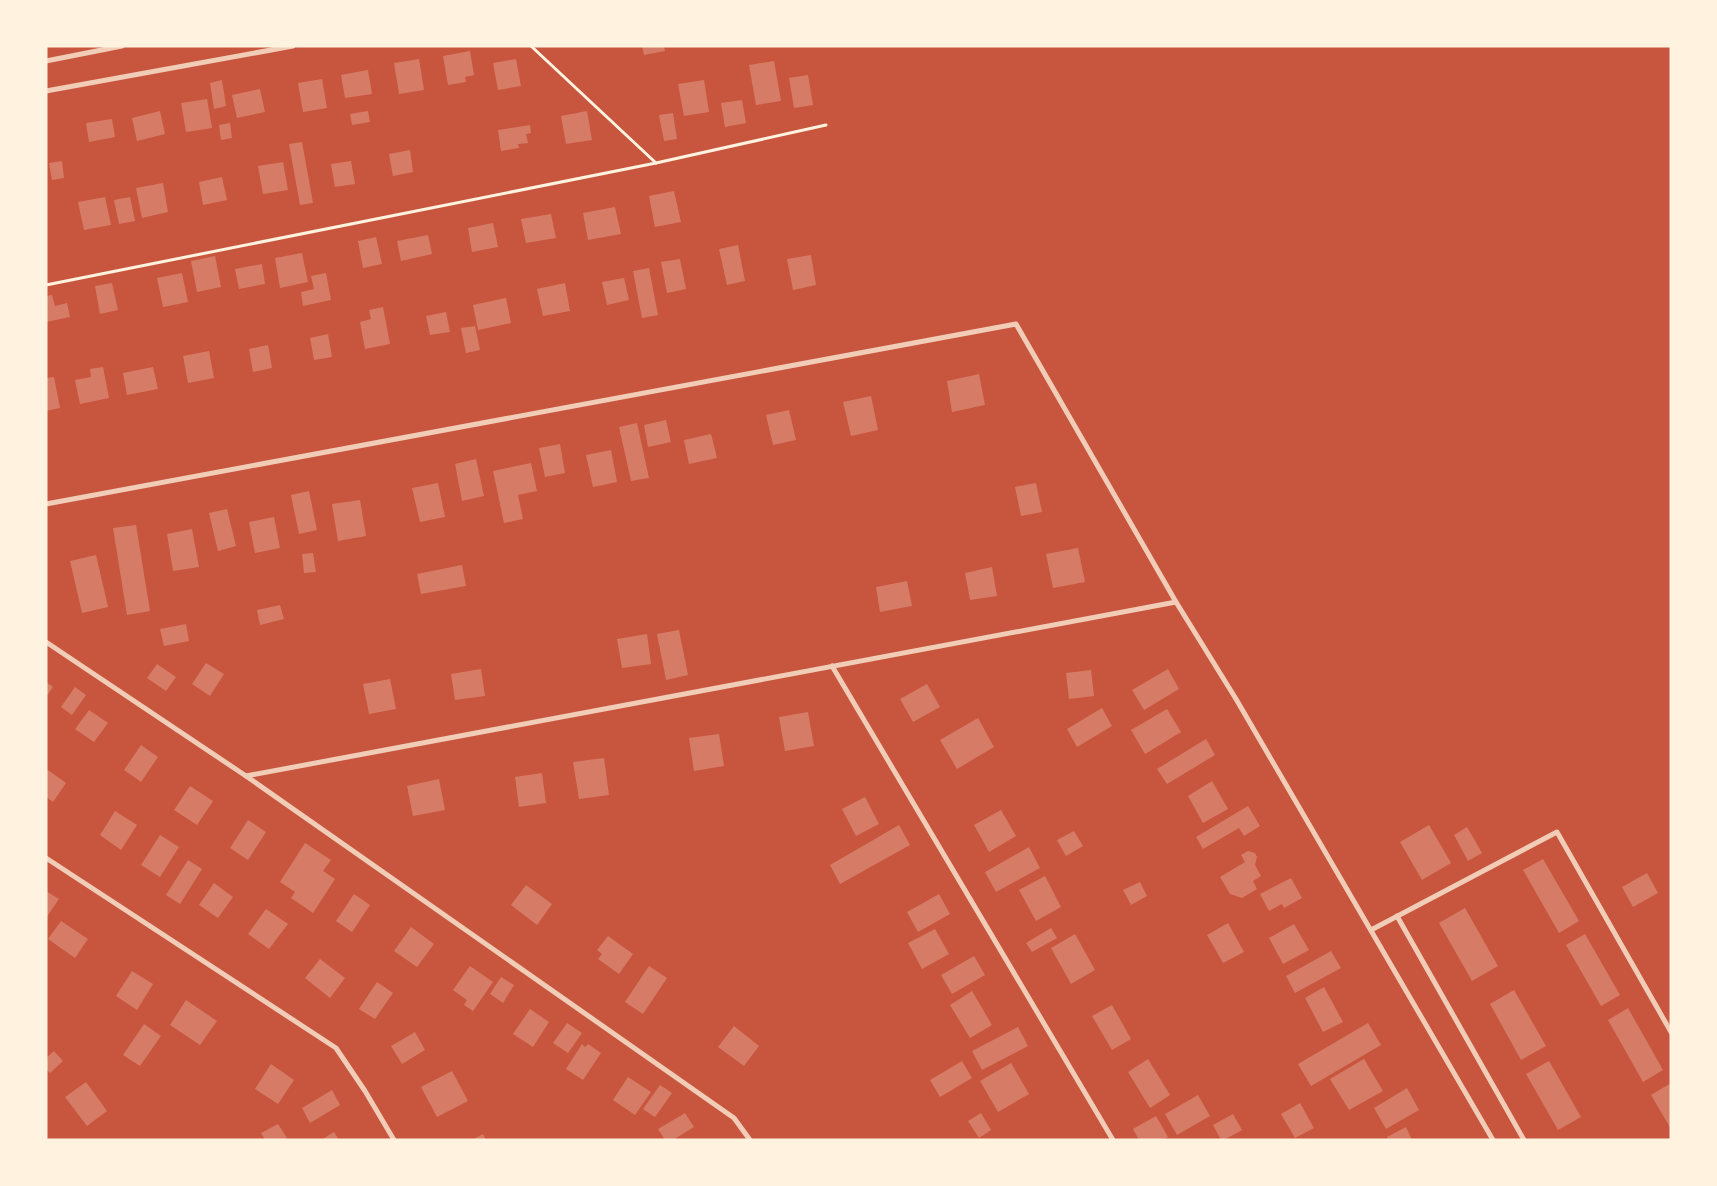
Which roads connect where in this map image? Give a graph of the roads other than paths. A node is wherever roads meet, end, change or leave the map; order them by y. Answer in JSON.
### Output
{"nodes":[{"id":1,"x":122,"y":46,"type":"edge"},
{"id":2,"x":292,"y":46,"type":"edge"},
{"id":3,"x":102,"y":48,"type":"edge"},
{"id":4,"x":46,"y":61,"type":"edge"},
{"id":5,"x":46,"y":91,"type":"edge"},
{"id":6,"x":46,"y":504,"type":"edge"},
{"id":7,"x":1176,"y":602,"type":"junction"},
{"id":8,"x":46,"y":642,"type":"edge"},
{"id":9,"x":832,"y":666,"type":"junction"},
{"id":10,"x":246,"y":776,"type":"junction"},
{"id":11,"x":46,"y":858,"type":"edge"},
{"id":12,"x":1397,"y":916,"type":"junction"},
{"id":13,"x":1371,"y":930,"type":"junction"},
{"id":14,"x":1671,"y":1032,"type":"edge"},
{"id":15,"x":394,"y":1140,"type":"edge"},
{"id":16,"x":750,"y":1140,"type":"edge"},
{"id":17,"x":1113,"y":1140,"type":"edge"},
{"id":18,"x":1493,"y":1140,"type":"edge"},
{"id":19,"x":1524,"y":1140,"type":"edge"}],
"edges":[{"from":1,"to":3,"type":"street"},
{"from":2,"to":5,"type":"street"},
{"from":3,"to":4,"type":"street"},
{"from":6,"to":7,"type":"street"},
{"from":7,"to":9,"type":"street"},
{"from":7,"to":13,"type":"street"},
{"from":8,"to":10,"type":"street"},
{"from":9,"to":10,"type":"street"},
{"from":9,"to":17,"type":"street"},
{"from":10,"to":16,"type":"street"},
{"from":11,"to":15,"type":"street"},
{"from":12,"to":13,"type":"street"},
{"from":12,"to":14,"type":"street"},
{"from":12,"to":19,"type":"street"},
{"from":13,"to":18,"type":"street"}]}
